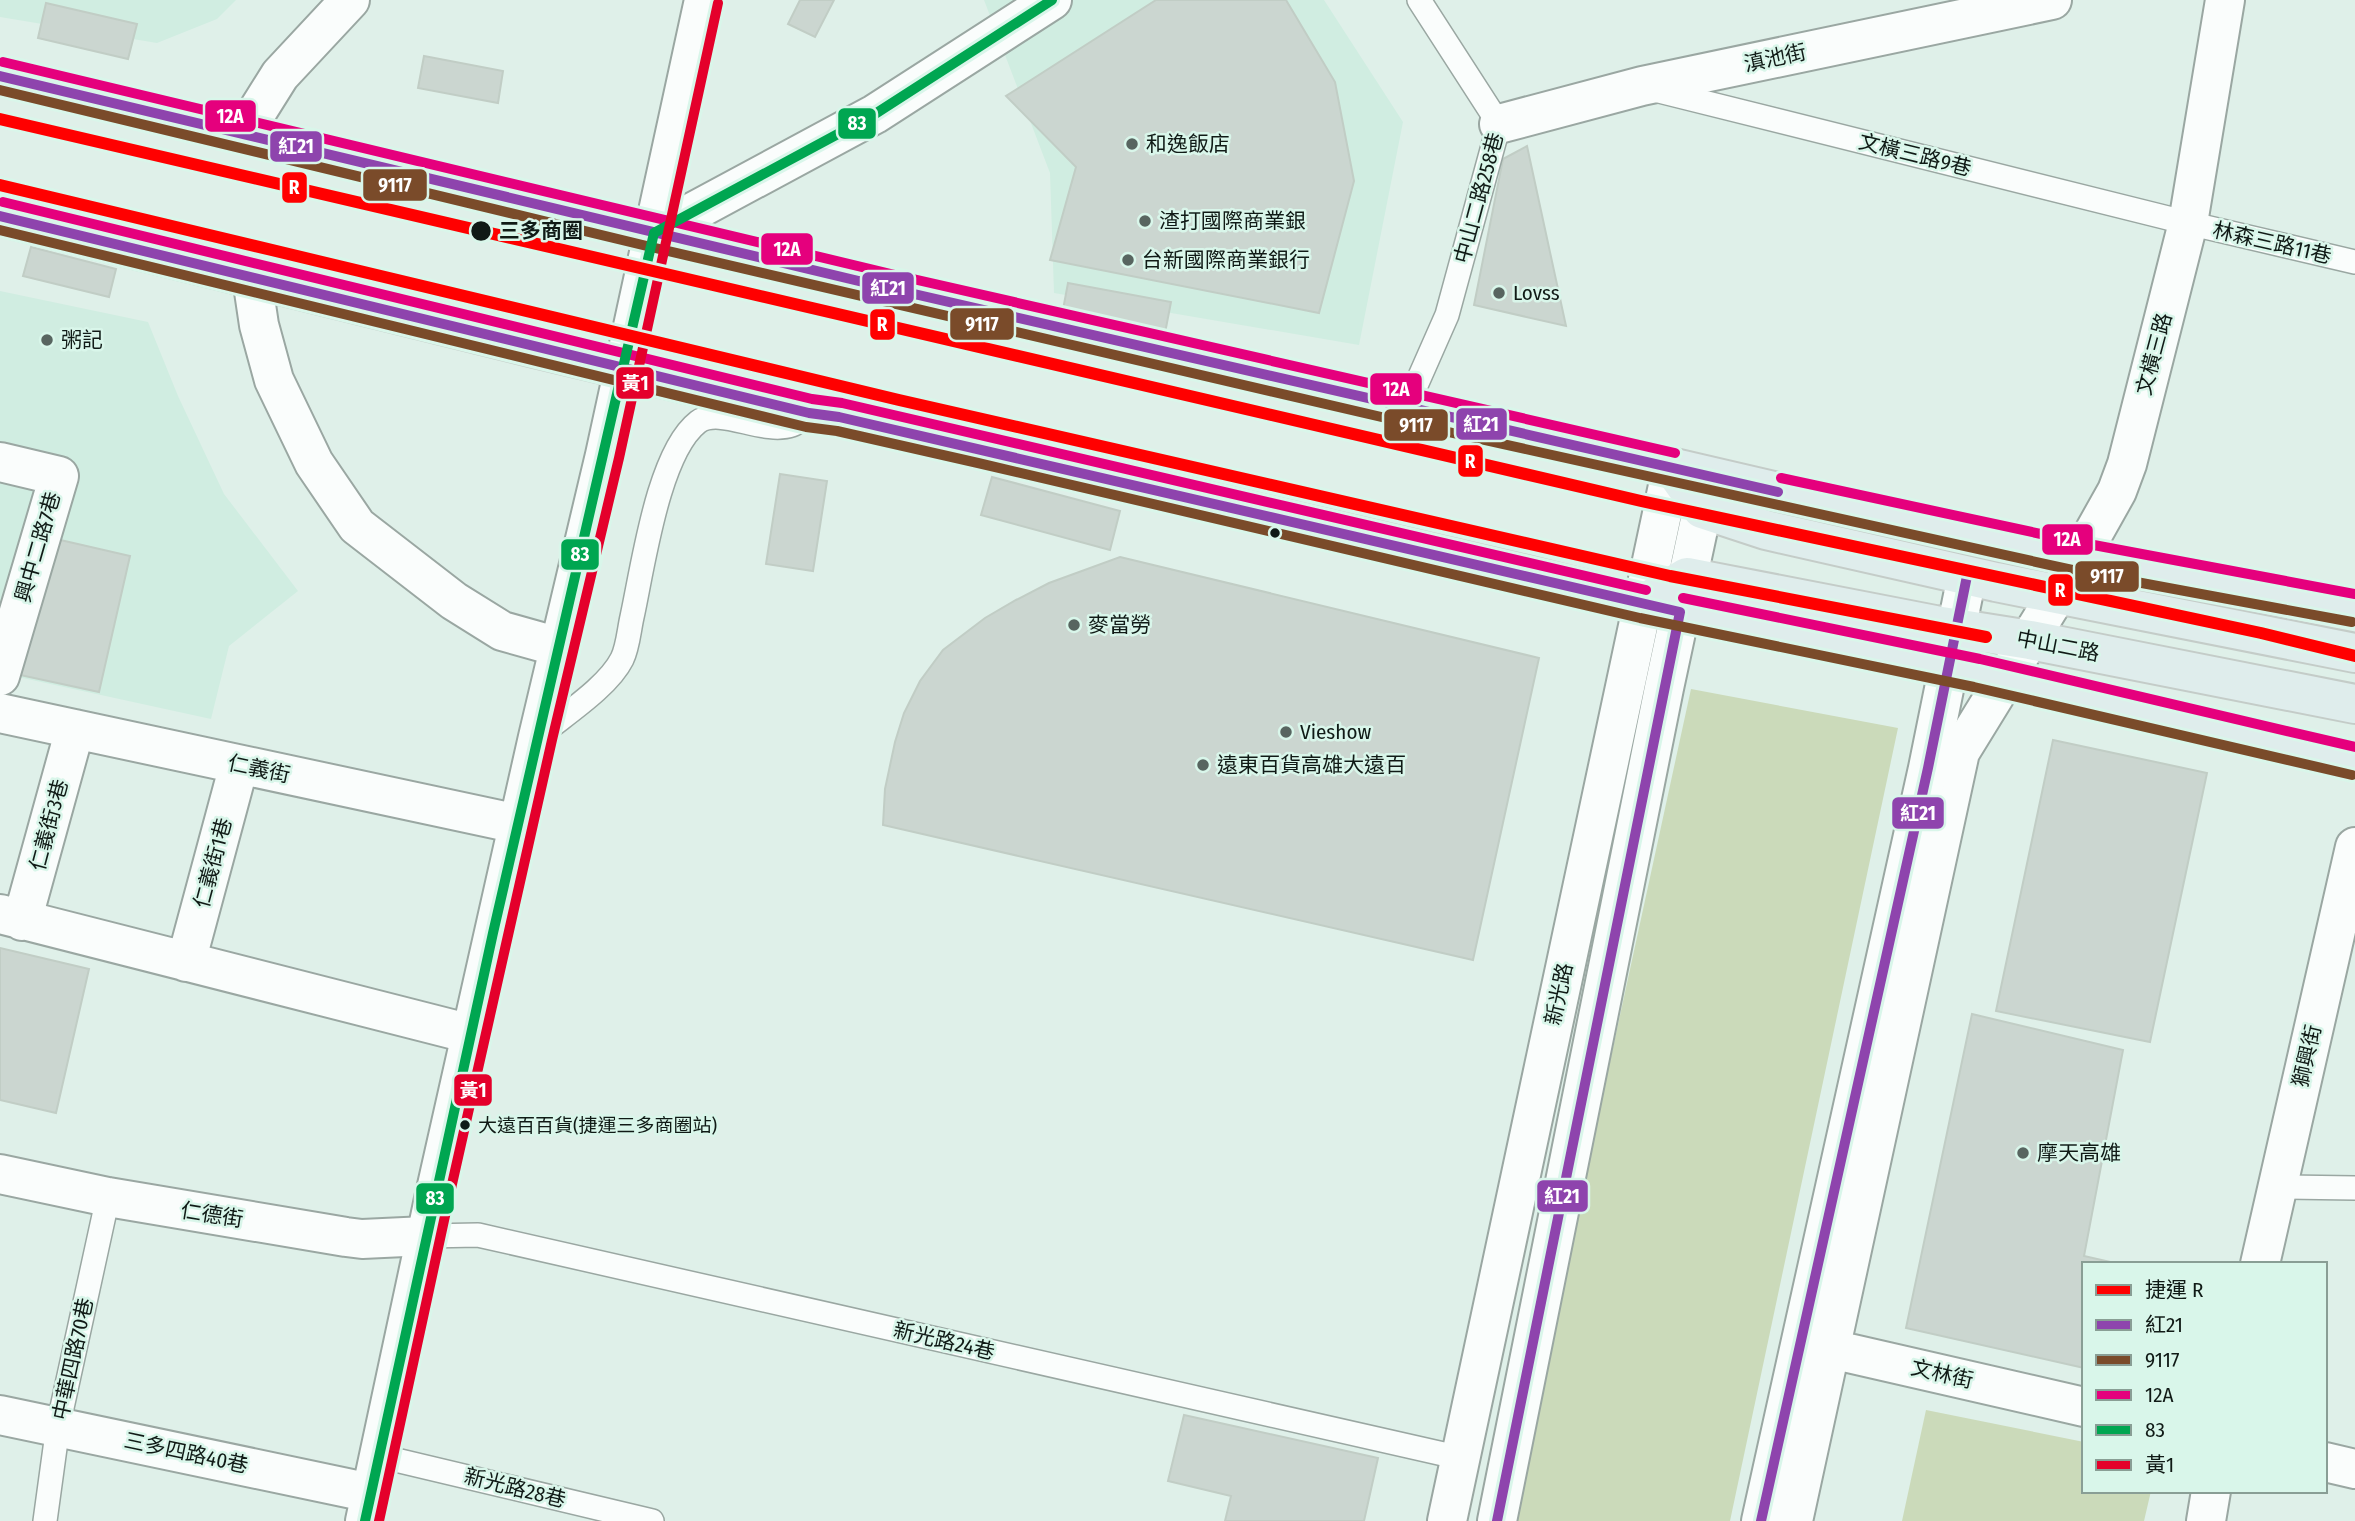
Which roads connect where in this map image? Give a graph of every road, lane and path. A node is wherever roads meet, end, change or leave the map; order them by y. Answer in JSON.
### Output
{"nodes":[{"id":1,"x":350,"y":0,"type":"edge"},
{"id":2,"x":704,"y":0,"type":"edge"},
{"id":3,"x":1052,"y":0,"type":"edge"},
{"id":4,"x":1419,"y":0,"type":"edge"},
{"id":5,"x":2052,"y":0,"type":"edge"},
{"id":6,"x":2225,"y":0,"type":"edge"},
{"id":7,"x":0,"y":76,"type":"edge"},
{"id":8,"x":1642,"y":86,"type":"junction"},
{"id":9,"x":1499,"y":124,"type":"junction"},
{"id":10,"x":243,"y":134,"type":"junction"},
{"id":11,"x":0,"y":216,"type":"edge"},
{"id":12,"x":2188,"y":223,"type":"junction"},
{"id":13,"x":654,"y":233,"type":"junction"},
{"id":14,"x":2355,"y":262,"type":"edge"},
{"id":15,"x":252,"y":278,"type":"junction"},
{"id":16,"x":624,"y":368,"type":"junction"},
{"id":17,"x":1406,"y":408,"type":"junction"},
{"id":18,"x":809,"y":413,"type":"junction"},
{"id":19,"x":0,"y":462,"type":"edge"},
{"id":20,"x":1672,"y":467,"type":"junction"},
{"id":21,"x":1706,"y":492,"type":"junction"},
{"id":22,"x":2080,"y":557,"type":"junction"},
{"id":23,"x":1967,"y":576,"type":"junction"},
{"id":24,"x":1684,"y":594,"type":"junction"},
{"id":25,"x":2058,"y":594,"type":"junction"},
{"id":26,"x":1643,"y":604,"type":"junction"},
{"id":27,"x":2355,"y":608,"type":"edge"},
{"id":28,"x":1958,"y":629,"type":"junction"},
{"id":29,"x":2030,"y":640,"type":"junction"},
{"id":30,"x":559,"y":647,"type":"junction"},
{"id":31,"x":2355,"y":653,"type":"edge"},
{"id":32,"x":1950,"y":667,"type":"junction"},
{"id":33,"x":0,"y":676,"type":"edge"},
{"id":34,"x":2006,"y":680,"type":"junction"},
{"id":35,"x":2355,"y":704,"type":"edge"},
{"id":36,"x":0,"y":713,"type":"edge"},
{"id":37,"x":75,"y":729,"type":"junction"},
{"id":38,"x":538,"y":737,"type":"junction"},
{"id":39,"x":2355,"y":761,"type":"edge"},
{"id":40,"x":239,"y":765,"type":"junction"},
{"id":41,"x":518,"y":824,"type":"junction"},
{"id":42,"x":2355,"y":848,"type":"edge"},
{"id":43,"x":11,"y":918,"type":"edge"},
{"id":44,"x":186,"y":962,"type":"junction"},
{"id":45,"x":471,"y":1034,"type":"junction"},
{"id":46,"x":0,"y":1174,"type":"edge"},
{"id":47,"x":2277,"y":1187,"type":"junction"},
{"id":48,"x":2355,"y":1188,"type":"edge"},
{"id":49,"x":108,"y":1197,"type":"junction"},
{"id":50,"x":426,"y":1236,"type":"junction"},
{"id":51,"x":2260,"y":1262,"type":"edge"},
{"id":52,"x":1815,"y":1347,"type":"junction"},
{"id":53,"x":2082,"y":1407,"type":"edge"},
{"id":54,"x":0,"y":1415,"type":"edge"},
{"id":55,"x":58,"y":1426,"type":"junction"},
{"id":56,"x":379,"y":1456,"type":"junction"},
{"id":57,"x":1461,"y":1458,"type":"junction"},
{"id":58,"x":2327,"y":1462,"type":"edge"},
{"id":59,"x":2355,"y":1469,"type":"edge"},
{"id":60,"x":2211,"y":1493,"type":"edge"},
{"id":61,"x":368,"y":1507,"type":"edge"},
{"id":62,"x":44,"y":1521,"type":"edge"},
{"id":63,"x":652,"y":1521,"type":"edge"},
{"id":64,"x":1447,"y":1521,"type":"edge"},
{"id":65,"x":1497,"y":1521,"type":"edge"},
{"id":66,"x":1761,"y":1521,"type":"edge"},
{"id":67,"x":1793,"y":1521,"type":"edge"},
{"id":68,"x":2206,"y":1521,"type":"edge"}],
"edges":[{"from":1,"to":10,"type":"street"},
{"from":2,"to":13,"type":"street"},
{"from":3,"to":13,"type":"street"},
{"from":4,"to":9,"type":"lane","name":"中山二路258巷"},
{"from":5,"to":8,"type":"street","name":"滇池街"},
{"from":6,"to":12,"type":"street","name":"文橫三路"},
{"from":7,"to":10,"type":"main road"},
{"from":8,"to":9,"type":"street","name":"滇池街"},
{"from":8,"to":12,"type":"lane","name":"文橫三路9巷"},
{"from":9,"to":17,"type":"lane","name":"中山二路258巷"},
{"from":10,"to":13,"type":"main road"},
{"from":11,"to":15,"type":"main road"},
{"from":12,"to":14,"type":"lane","name":"林森三路11巷"},
{"from":12,"to":22,"type":"street","name":"文橫三路"},
{"from":13,"to":16,"type":"street"},
{"from":13,"to":17,"type":"main road"},
{"from":15,"to":16,"type":"main road"},
{"from":15,"to":30,"type":"street"},
{"from":16,"to":18,"type":"main road"},
{"from":16,"to":30,"type":"street"},
{"from":17,"to":20,"type":"main road"},
{"from":18,"to":26,"type":"main road"},
{"from":18,"to":38,"type":"lane"},
{"from":19,"to":33,"type":"street","name":"興中二路7巷"},
{"from":20,"to":21,"type":"main road"},
{"from":20,"to":26,"type":"street","name":"新光路"},
{"from":21,"to":22,"type":"main road"},
{"from":21,"to":23,"type":"main road"},
{"from":21,"to":24,"type":"street","name":"新光路"},
{"from":22,"to":25,"type":"street","name":"文橫三路"},
{"from":22,"to":27,"type":"main road"},
{"from":23,"to":25,"type":"main road"},
{"from":23,"to":28,"type":"street"},
{"from":24,"to":26,"type":"main road"},
{"from":24,"to":28,"type":"main road","name":"中山二路"},
{"from":24,"to":32,"type":"main road","name":"中山二路"},
{"from":24,"to":65,"type":"street","name":"新光路"},
{"from":25,"to":29,"type":"street","name":"文橫三路"},
{"from":25,"to":31,"type":"main road"},
{"from":26,"to":57,"type":"street","name":"新光路"},
{"from":28,"to":29,"type":"main road","name":"中山二路"},
{"from":28,"to":32,"type":"street"},
{"from":29,"to":34,"type":"street","name":"文橫三路"},
{"from":29,"to":35,"type":"main road","name":"中山二路"},
{"from":30,"to":38,"type":"street"},
{"from":32,"to":34,"type":"main road","name":"中山二路"},
{"from":32,"to":52,"type":"street"},
{"from":34,"to":39,"type":"main road","name":"中山二路"},
{"from":34,"to":52,"type":"street"},
{"from":36,"to":37,"type":"street","name":"仁義街"},
{"from":37,"to":40,"type":"street","name":"仁義街"},
{"from":37,"to":43,"type":"street","name":"仁義街3巷"},
{"from":38,"to":41,"type":"street"},
{"from":40,"to":41,"type":"street","name":"仁義街"},
{"from":40,"to":44,"type":"street","name":"仁義街1巷"},
{"from":41,"to":45,"type":"street"},
{"from":42,"to":47,"type":"street","name":"獅興街"},
{"from":43,"to":44,"type":"street"},
{"from":44,"to":45,"type":"street"},
{"from":45,"to":50,"type":"street"},
{"from":46,"to":49,"type":"street","name":"仁德街"},
{"from":47,"to":48,"type":"lane"},
{"from":47,"to":51,"type":"street","name":"獅興街"},
{"from":49,"to":50,"type":"street","name":"仁德街"},
{"from":49,"to":55,"type":"lane","name":"中華四路70巷"},
{"from":50,"to":56,"type":"street"},
{"from":50,"to":57,"type":"lane","name":"新光路24巷"},
{"from":52,"to":53,"type":"street","name":"文林街"},
{"from":52,"to":66,"type":"street"},
{"from":52,"to":67,"type":"street"},
{"from":54,"to":55,"type":"street","name":"三多四路40巷"},
{"from":55,"to":61,"type":"street","name":"三多四路40巷"},
{"from":55,"to":62,"type":"lane","name":"中華四路70巷"},
{"from":56,"to":61,"type":"street"},
{"from":56,"to":63,"type":"lane","name":"新光路28巷"},
{"from":57,"to":64,"type":"street","name":"新光路"},
{"from":58,"to":59,"type":"street"},
{"from":60,"to":68,"type":"street"}]}
